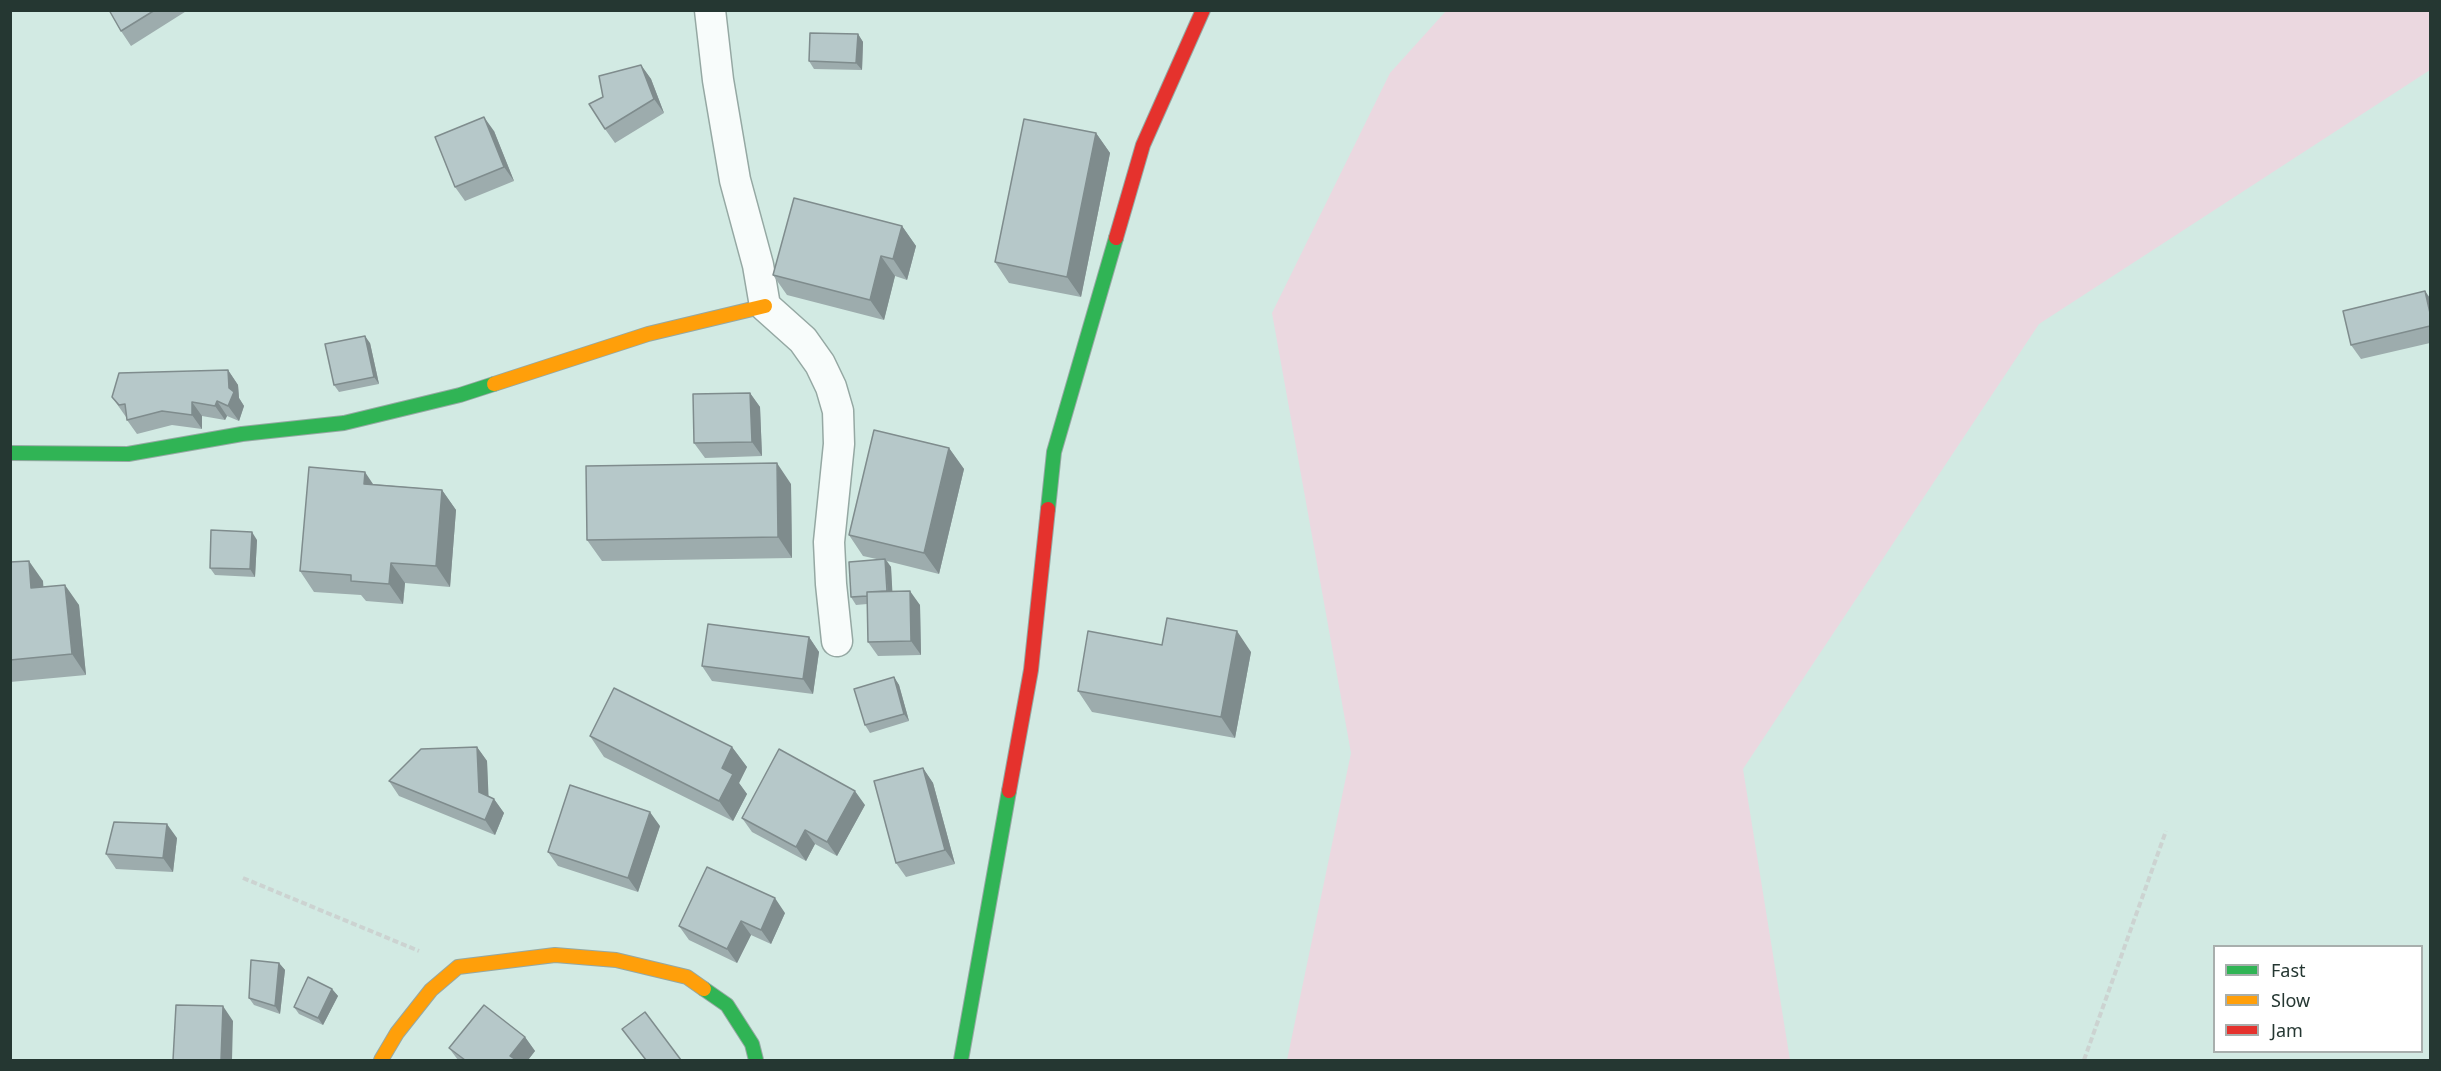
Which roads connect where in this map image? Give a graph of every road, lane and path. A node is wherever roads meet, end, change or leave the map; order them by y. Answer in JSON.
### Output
{"nodes":[{"id":1,"x":710,"y":10,"type":"edge"},
{"id":2,"x":1203,"y":10,"type":"edge"},
{"id":3,"x":765,"y":306,"type":"junction"},
{"id":4,"x":10,"y":453,"type":"edge"},
{"id":5,"x":837,"y":641,"type":"dead end"},
{"id":6,"x":2166,"y":831,"type":"dead end"},
{"id":7,"x":243,"y":878,"type":"dead end"},
{"id":8,"x":458,"y":967,"type":"junction"},
{"id":9,"x":381,"y":1060,"type":"edge"},
{"id":10,"x":756,"y":1060,"type":"edge"},
{"id":11,"x":961,"y":1060,"type":"edge"},
{"id":12,"x":2084,"y":1060,"type":"edge"}],
"edges":[{"from":1,"to":3,"type":"street"},
{"from":2,"to":11,"type":"street"},
{"from":3,"to":4,"type":"street"},
{"from":3,"to":5,"type":"street"},
{"from":6,"to":12,"type":"path"},
{"from":7,"to":8,"type":"path"},
{"from":8,"to":9,"type":"street"},
{"from":8,"to":10,"type":"street"}]}
